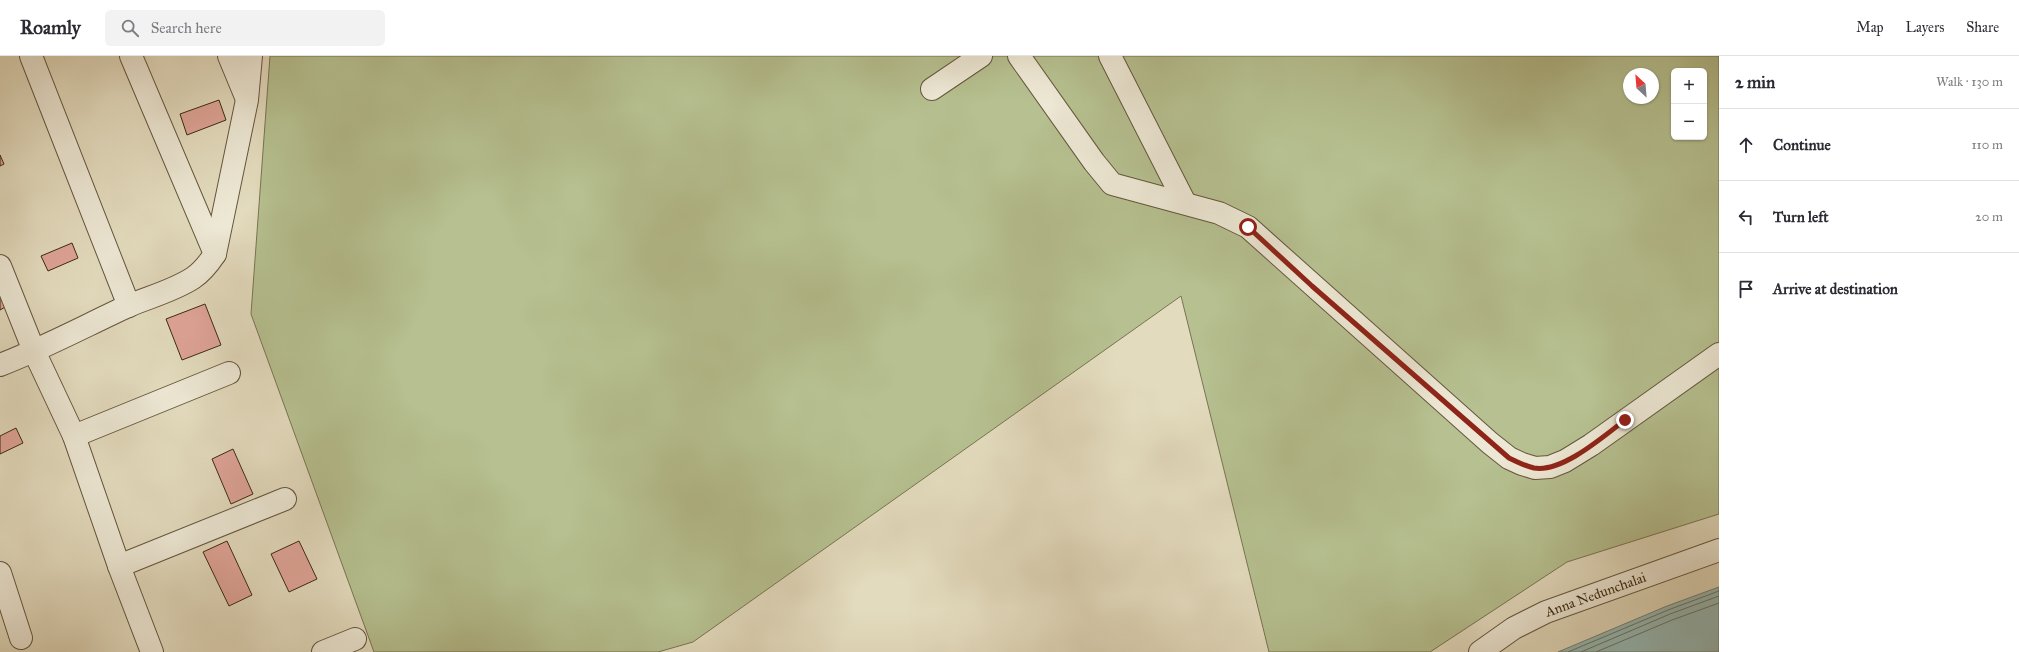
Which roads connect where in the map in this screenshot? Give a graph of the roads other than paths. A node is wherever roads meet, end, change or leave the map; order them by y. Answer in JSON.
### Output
{"nodes":[{"id":1,"x":31,"y":56,"type":"edge"},
{"id":2,"x":131,"y":56,"type":"edge"},
{"id":3,"x":229,"y":56,"type":"edge"},
{"id":4,"x":251,"y":56,"type":"edge"},
{"id":5,"x":981,"y":56,"type":"edge"},
{"id":6,"x":1019,"y":56,"type":"edge"},
{"id":7,"x":1110,"y":56,"type":"edge"},
{"id":8,"x":932,"y":89,"type":"dead end"},
{"id":9,"x":247,"y":100,"type":"junction"},
{"id":10,"x":1184,"y":203,"type":"junction"},
{"id":11,"x":215,"y":254,"type":"junction"},
{"id":12,"x":0,"y":266,"type":"edge"},
{"id":13,"x":129,"y":306,"type":"junction"},
{"id":14,"x":34,"y":351,"type":"junction"},
{"id":15,"x":1719,"y":354,"type":"edge"},
{"id":16,"x":0,"y":365,"type":"edge"},
{"id":17,"x":229,"y":373,"type":"dead end"},
{"id":18,"x":74,"y":436,"type":"junction"},
{"id":19,"x":285,"y":499,"type":"dead end"},
{"id":20,"x":1719,"y":550,"type":"edge"},
{"id":21,"x":119,"y":566,"type":"junction"},
{"id":22,"x":0,"y":573,"type":"edge"},
{"id":23,"x":21,"y":638,"type":"dead end"},
{"id":24,"x":355,"y":639,"type":"dead end"},
{"id":25,"x":152,"y":652,"type":"edge"},
{"id":26,"x":323,"y":652,"type":"edge"},
{"id":27,"x":1480,"y":652,"type":"edge"}],
"edges":[{"from":1,"to":13,"type":"street"},
{"from":2,"to":11,"type":"street"},
{"from":3,"to":9,"type":"street"},
{"from":4,"to":9,"type":"street"},
{"from":5,"to":8,"type":"street"},
{"from":6,"to":10,"type":"street"},
{"from":7,"to":10,"type":"street"},
{"from":9,"to":11,"type":"street"},
{"from":10,"to":15,"type":"street"},
{"from":11,"to":13,"type":"street"},
{"from":12,"to":14,"type":"street"},
{"from":13,"to":14,"type":"street"},
{"from":14,"to":16,"type":"street"},
{"from":14,"to":18,"type":"street"},
{"from":17,"to":18,"type":"street"},
{"from":18,"to":21,"type":"street"},
{"from":19,"to":21,"type":"street"},
{"from":20,"to":27,"type":"street","name":"Anna Nedunchalai"},
{"from":21,"to":25,"type":"street"},
{"from":22,"to":23,"type":"street"},
{"from":24,"to":26,"type":"street"}]}
